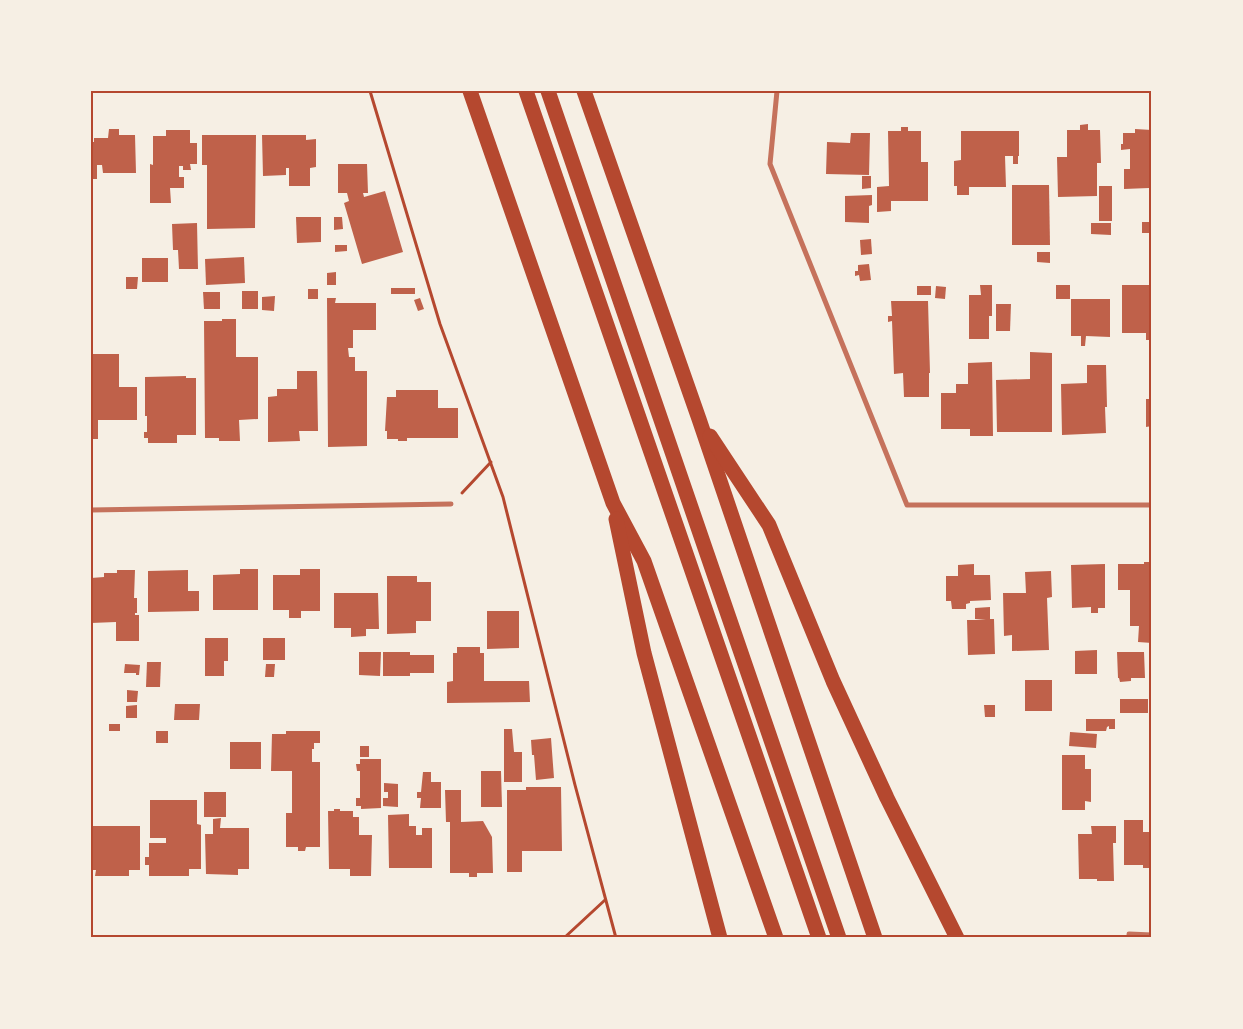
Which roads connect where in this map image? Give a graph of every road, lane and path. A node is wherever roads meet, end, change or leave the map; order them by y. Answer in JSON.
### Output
{"nodes":[{"id":1,"x":370,"y":91,"type":"edge"},
{"id":2,"x":470,"y":91,"type":"edge"},
{"id":3,"x":526,"y":91,"type":"edge"},
{"id":4,"x":548,"y":91,"type":"edge"},
{"id":5,"x":584,"y":91,"type":"edge"},
{"id":6,"x":777,"y":91,"type":"edge"},
{"id":7,"x":698,"y":419,"type":"junction"},
{"id":8,"x":492,"y":462,"type":"junction"},
{"id":9,"x":613,"y":503,"type":"junction"},
{"id":10,"x":451,"y":504,"type":"joint"},
{"id":11,"x":1152,"y":505,"type":"edge"},
{"id":12,"x":91,"y":510,"type":"edge"},
{"id":13,"x":605,"y":900,"type":"junction"},
{"id":14,"x":1129,"y":934,"type":"dead end"},
{"id":15,"x":1152,"y":935,"type":"edge"},
{"id":16,"x":564,"y":938,"type":"edge"},
{"id":17,"x":616,"y":938,"type":"edge"},
{"id":18,"x":720,"y":938,"type":"edge"},
{"id":19,"x":776,"y":938,"type":"edge"},
{"id":20,"x":819,"y":938,"type":"edge"},
{"id":21,"x":839,"y":938,"type":"edge"},
{"id":22,"x":875,"y":938,"type":"edge"},
{"id":23,"x":957,"y":938,"type":"edge"}],
"edges":[{"from":1,"to":8,"type":"path"},
{"from":2,"to":9,"type":"highway"},
{"from":3,"to":20,"type":"highway"},
{"from":4,"to":21,"type":"highway"},
{"from":5,"to":7,"type":"highway"},
{"from":6,"to":11,"type":"street"},
{"from":7,"to":22,"type":"highway"},
{"from":7,"to":23,"type":"highway"},
{"from":8,"to":10,"type":"path"},
{"from":8,"to":13,"type":"path"},
{"from":9,"to":18,"type":"highway"},
{"from":9,"to":19,"type":"highway"},
{"from":10,"to":12,"type":"street"},
{"from":13,"to":16,"type":"path"},
{"from":13,"to":17,"type":"path"},
{"from":14,"to":15,"type":"street"}]}
